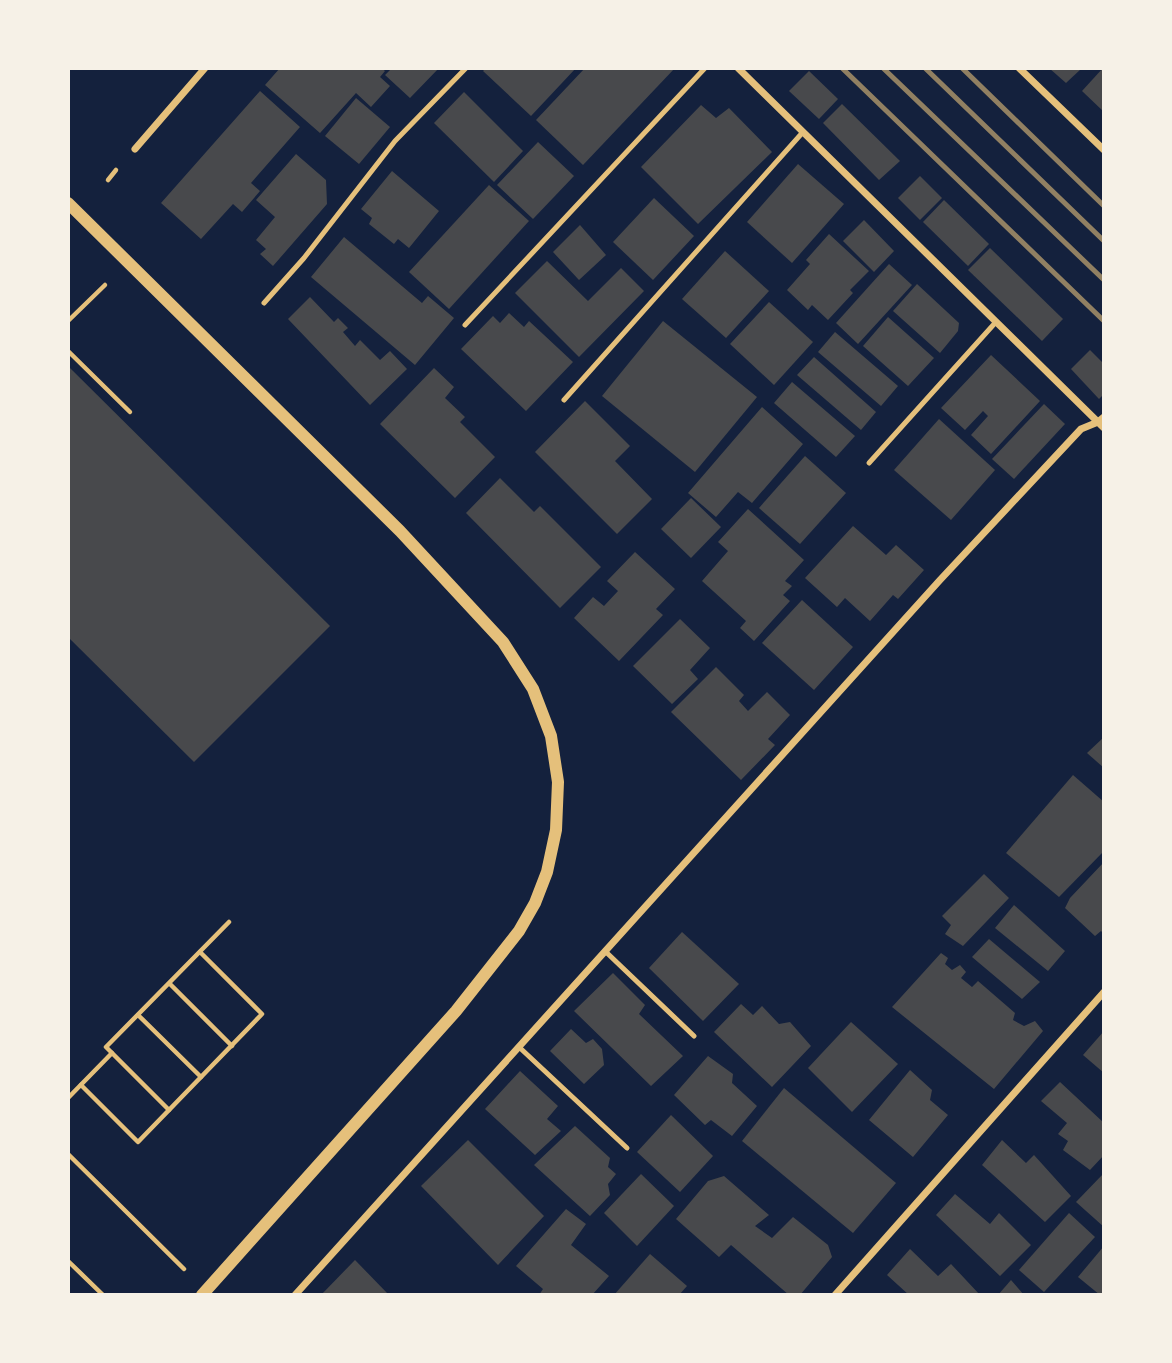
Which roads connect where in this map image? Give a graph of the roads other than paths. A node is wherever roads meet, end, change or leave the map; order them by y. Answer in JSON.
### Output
{"nodes":[{"id":1,"x":205,"y":68,"type":"edge"},
{"id":2,"x":466,"y":68,"type":"edge"},
{"id":3,"x":705,"y":68,"type":"edge"},
{"id":4,"x":738,"y":68,"type":"edge"},
{"id":5,"x":1019,"y":68,"type":"edge"},
{"id":6,"x":803,"y":132,"type":"junction"},
{"id":7,"x":135,"y":149,"type":"dead end"},
{"id":8,"x":1104,"y":150,"type":"edge"},
{"id":9,"x":68,"y":203,"type":"edge"},
{"id":10,"x":264,"y":303,"type":"dead end"},
{"id":11,"x":995,"y":323,"type":"junction"},
{"id":12,"x":465,"y":325,"type":"dead end"},
{"id":13,"x":564,"y":400,"type":"dead end"},
{"id":14,"x":1102,"y":422,"type":"edge"},
{"id":15,"x":869,"y":463,"type":"dead end"},
{"id":16,"x":606,"y":952,"type":"junction"},
{"id":17,"x":1104,"y":992,"type":"edge"},
{"id":18,"x":694,"y":1036,"type":"dead end"},
{"id":19,"x":519,"y":1047,"type":"junction"},
{"id":20,"x":627,"y":1148,"type":"dead end"},
{"id":21,"x":202,"y":1295,"type":"edge"},
{"id":22,"x":295,"y":1295,"type":"edge"},
{"id":23,"x":835,"y":1295,"type":"edge"}],
"edges":[{"from":1,"to":7,"type":"street"},
{"from":2,"to":10,"type":"lane"},
{"from":3,"to":12,"type":"lane"},
{"from":4,"to":6,"type":"street"},
{"from":5,"to":8,"type":"street"},
{"from":6,"to":11,"type":"street"},
{"from":6,"to":13,"type":"lane"},
{"from":9,"to":21,"type":"street"},
{"from":11,"to":14,"type":"street"},
{"from":11,"to":15,"type":"lane"},
{"from":14,"to":16,"type":"street"},
{"from":16,"to":18,"type":"lane"},
{"from":16,"to":19,"type":"street"},
{"from":17,"to":23,"type":"street"},
{"from":19,"to":20,"type":"lane"},
{"from":19,"to":22,"type":"street"}]}
